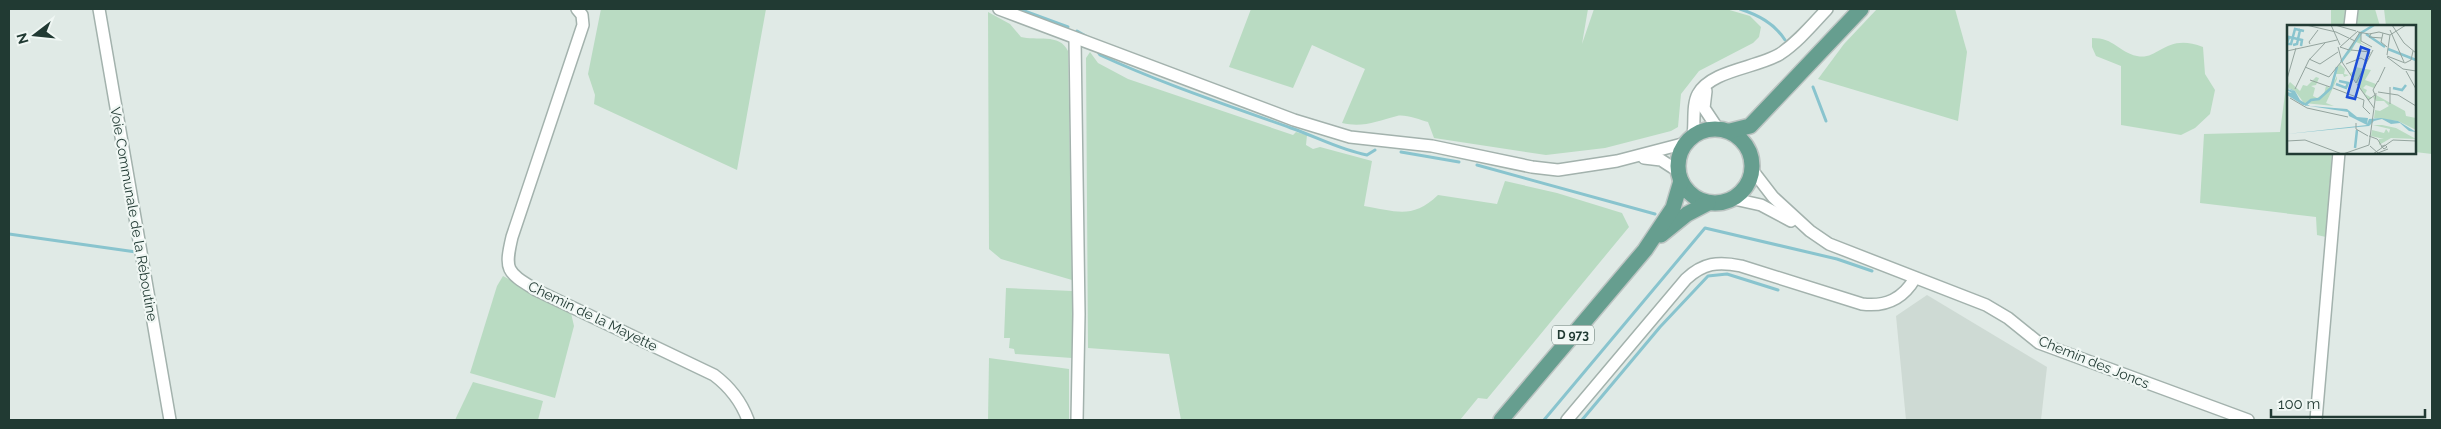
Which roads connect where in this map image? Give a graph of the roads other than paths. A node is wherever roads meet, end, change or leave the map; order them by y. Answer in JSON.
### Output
{"nodes":[{"id":1,"x":99,"y":9,"type":"edge"},
{"id":2,"x":577,"y":9,"type":"edge"},
{"id":3,"x":999,"y":9,"type":"edge"},
{"id":4,"x":1827,"y":9,"type":"edge"},
{"id":5,"x":1861,"y":9,"type":"edge"},
{"id":6,"x":2352,"y":9,"type":"edge"},
{"id":7,"x":2350,"y":25,"type":"edge"},
{"id":8,"x":1076,"y":39,"type":"junction"},
{"id":9,"x":1710,"y":82,"type":"junction"},
{"id":10,"x":1775,"y":101,"type":"junction"},
{"id":11,"x":1724,"y":130,"type":"junction"},
{"id":12,"x":1690,"y":139,"type":"junction"},
{"id":13,"x":2339,"y":154,"type":"edge"},
{"id":14,"x":1617,"y":160,"type":"junction"},
{"id":15,"x":1753,"y":165,"type":"junction"},
{"id":16,"x":1680,"y":176,"type":"junction"},
{"id":17,"x":1734,"y":199,"type":"junction"},
{"id":18,"x":1708,"y":203,"type":"junction"},
{"id":19,"x":1810,"y":231,"type":"junction"},
{"id":20,"x":1645,"y":250,"type":"junction"},
{"id":21,"x":1915,"y":278,"type":"junction"},
{"id":22,"x":170,"y":420,"type":"edge"},
{"id":23,"x":748,"y":420,"type":"edge"},
{"id":24,"x":1077,"y":420,"type":"edge"},
{"id":25,"x":1501,"y":420,"type":"edge"},
{"id":26,"x":1567,"y":420,"type":"edge"},
{"id":27,"x":2248,"y":420,"type":"edge"},
{"id":28,"x":2316,"y":420,"type":"edge"}],
"edges":[{"from":1,"to":22,"type":"street","name":"Voie Communale de la Réboutine"},
{"from":2,"to":23,"type":"street","name":"Chemin de la Mayette"},
{"from":3,"to":8,"type":"street"},
{"from":4,"to":9,"type":"street"},
{"from":5,"to":10,"type":"main road"},
{"from":6,"to":7,"type":"street"},
{"from":8,"to":14,"type":"street"},
{"from":8,"to":24,"type":"street"},
{"from":9,"to":11,"type":"street"},
{"from":9,"to":12,"type":"street"},
{"from":10,"to":11,"type":"main road"},
{"from":10,"to":15,"type":"main road"},
{"from":11,"to":12,"type":"main road"},
{"from":11,"to":15,"type":"main road"},
{"from":12,"to":14,"type":"street"},
{"from":12,"to":16,"type":"main road"},
{"from":13,"to":28,"type":"street"},
{"from":14,"to":16,"type":"street"},
{"from":15,"to":17,"type":"main road"},
{"from":15,"to":19,"type":"street","name":"Chemin des Joncs"},
{"from":16,"to":18,"type":"main road"},
{"from":16,"to":20,"type":"main road","number":"D 973"},
{"from":17,"to":18,"type":"main road"},
{"from":17,"to":19,"type":"street","name":"Chemin des Joncs"},
{"from":18,"to":20,"type":"main road","number":"D 973"},
{"from":19,"to":21,"type":"street","name":"Chemin des Joncs"},
{"from":20,"to":25,"type":"main road","number":"D 973"},
{"from":21,"to":26,"type":"street"},
{"from":21,"to":27,"type":"street","name":"Chemin des Joncs"}]}
